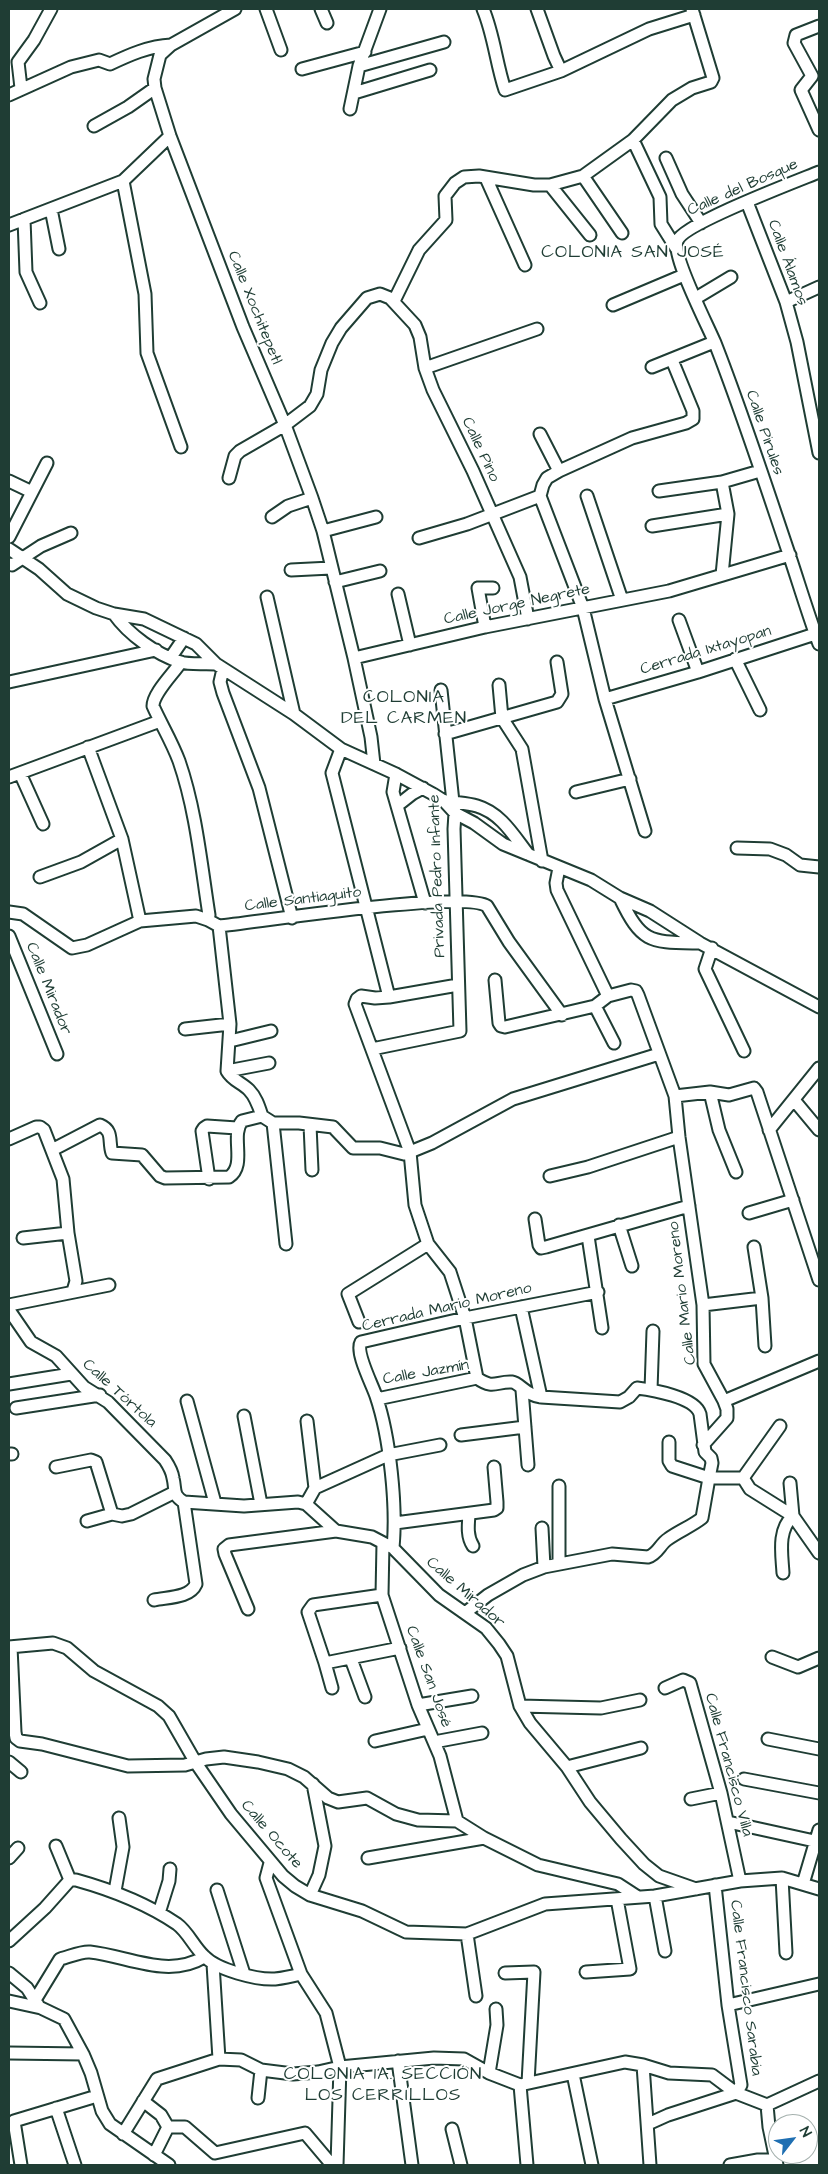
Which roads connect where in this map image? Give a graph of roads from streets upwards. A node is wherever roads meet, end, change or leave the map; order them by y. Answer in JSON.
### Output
{"nodes":[{"id":1,"x":51,"y":9,"type":"edge"},
{"id":2,"x":235,"y":9,"type":"edge"},
{"id":3,"x":266,"y":9,"type":"edge"},
{"id":4,"x":321,"y":9,"type":"edge"},
{"id":5,"x":380,"y":9,"type":"edge"},
{"id":6,"x":483,"y":9,"type":"edge"},
{"id":7,"x":537,"y":9,"type":"edge"},
{"id":8,"x":693,"y":12,"type":"edge"},
{"id":9,"x":327,"y":24,"type":"dead end"},
{"id":10,"x":819,"y":26,"type":"edge"},
{"id":11,"x":444,"y":42,"type":"dead end"},
{"id":12,"x":171,"y":45,"type":"junction"},
{"id":13,"x":281,"y":50,"type":"dead end"},
{"id":14,"x":365,"y":52,"type":"junction"},
{"id":15,"x":359,"y":66,"type":"junction"},
{"id":16,"x":302,"y":68,"type":"dead end"},
{"id":17,"x":430,"y":70,"type":"dead end"},
{"id":18,"x":561,"y":71,"type":"junction"},
{"id":19,"x":21,"y":88,"type":"junction"},
{"id":20,"x":155,"y":88,"type":"junction"},
{"id":21,"x":354,"y":93,"type":"junction"},
{"id":22,"x":9,"y":95,"type":"edge"},
{"id":23,"x":350,"y":109,"type":"dead end"},
{"id":24,"x":94,"y":126,"type":"dead end"},
{"id":25,"x":819,"y":130,"type":"edge"},
{"id":26,"x":170,"y":136,"type":"junction"},
{"id":27,"x":633,"y":140,"type":"junction"},
{"id":28,"x":666,"y":158,"type":"dead end"},
{"id":29,"x":819,"y":172,"type":"edge"},
{"id":30,"x":583,"y":176,"type":"junction"},
{"id":31,"x":486,"y":178,"type":"junction"},
{"id":32,"x":123,"y":181,"type":"junction"},
{"id":33,"x":550,"y":185,"type":"junction"},
{"id":34,"x":746,"y":202,"type":"junction"},
{"id":35,"x":51,"y":209,"type":"junction"},
{"id":36,"x":24,"y":220,"type":"junction"},
{"id":37,"x":700,"y":223,"type":"junction"},
{"id":38,"x":9,"y":225,"type":"edge"},
{"id":39,"x":622,"y":233,"type":"dead end"},
{"id":40,"x":590,"y":236,"type":"dead end"},
{"id":41,"x":676,"y":248,"type":"junction"},
{"id":42,"x":58,"y":249,"type":"dead end"},
{"id":43,"x":525,"y":265,"type":"dead end"},
{"id":44,"x":684,"y":275,"type":"junction"},
{"id":45,"x":731,"y":277,"type":"dead end"},
{"id":46,"x":819,"y":288,"type":"edge"},
{"id":47,"x":696,"y":298,"type":"junction"},
{"id":48,"x":394,"y":301,"type":"junction"},
{"id":49,"x":786,"y":302,"type":"junction"},
{"id":50,"x":40,"y":303,"type":"dead end"},
{"id":51,"x":614,"y":305,"type":"dead end"},
{"id":52,"x":537,"y":330,"type":"dead end"},
{"id":53,"x":714,"y":342,"type":"junction"},
{"id":54,"x":672,"y":360,"type":"junction"},
{"id":55,"x":652,"y":367,"type":"dead end"},
{"id":56,"x":425,"y":368,"type":"junction"},
{"id":57,"x":285,"y":425,"type":"junction"},
{"id":58,"x":540,"y":434,"type":"dead end"},
{"id":59,"x":181,"y":447,"type":"dead end"},
{"id":60,"x":819,"y":453,"type":"edge"},
{"id":61,"x":46,"y":463,"type":"dead end"},
{"id":62,"x":559,"y":471,"type":"junction"},
{"id":63,"x":760,"y":471,"type":"junction"},
{"id":64,"x":229,"y":478,"type":"dead end"},
{"id":65,"x":9,"y":481,"type":"edge"},
{"id":66,"x":722,"y":482,"type":"junction"},
{"id":67,"x":659,"y":491,"type":"dead end"},
{"id":68,"x":32,"y":492,"type":"junction"},
{"id":69,"x":540,"y":496,"type":"junction"},
{"id":70,"x":587,"y":496,"type":"dead end"},
{"id":71,"x":312,"y":498,"type":"junction"},
{"id":72,"x":492,"y":514,"type":"junction"},
{"id":73,"x":728,"y":514,"type":"junction"},
{"id":74,"x":272,"y":517,"type":"dead end"},
{"id":75,"x":376,"y":517,"type":"dead end"},
{"id":76,"x":652,"y":526,"type":"dead end"},
{"id":77,"x":323,"y":531,"type":"junction"},
{"id":78,"x":71,"y":533,"type":"dead end"},
{"id":79,"x":9,"y":537,"type":"edge"},
{"id":80,"x":419,"y":538,"type":"dead end"},
{"id":81,"x":9,"y":549,"type":"edge"},
{"id":82,"x":790,"y":555,"type":"junction"},
{"id":83,"x":24,"y":558,"type":"junction"},
{"id":84,"x":9,"y":564,"type":"edge"},
{"id":85,"x":331,"y":568,"type":"junction"},
{"id":86,"x":291,"y":570,"type":"dead end"},
{"id":87,"x":380,"y":571,"type":"dead end"},
{"id":88,"x":722,"y":575,"type":"junction"},
{"id":89,"x":335,"y":582,"type":"junction"},
{"id":90,"x":493,"y":588,"type":"dead end"},
{"id":91,"x":398,"y":594,"type":"dead end"},
{"id":92,"x":267,"y":597,"type":"dead end"},
{"id":93,"x":622,"y":600,"type":"junction"},
{"id":94,"x":583,"y":608,"type":"junction"},
{"id":95,"x":114,"y":614,"type":"junction"},
{"id":96,"x":528,"y":619,"type":"junction"},
{"id":97,"x":679,"y":620,"type":"dead end"},
{"id":98,"x":485,"y":627,"type":"junction"},
{"id":99,"x":184,"y":638,"type":"junction"},
{"id":100,"x":817,"y":639,"type":"edge"},
{"id":101,"x":410,"y":645,"type":"junction"},
{"id":102,"x":156,"y":650,"type":"junction"},
{"id":103,"x":354,"y":658,"type":"junction"},
{"id":104,"x":735,"y":659,"type":"junction"},
{"id":105,"x":176,"y":660,"type":"junction"},
{"id":106,"x":557,"y":662,"type":"dead end"},
{"id":107,"x":219,"y":666,"type":"junction"},
{"id":108,"x":698,"y":672,"type":"junction"},
{"id":109,"x":9,"y":682,"type":"edge"},
{"id":110,"x":498,"y":685,"type":"dead end"},
{"id":111,"x":441,"y":690,"type":"dead end"},
{"id":112,"x":606,"y":699,"type":"junction"},
{"id":113,"x":760,"y":710,"type":"dead end"},
{"id":114,"x":294,"y":714,"type":"junction"},
{"id":115,"x":502,"y":718,"type":"junction"},
{"id":116,"x":160,"y":720,"type":"junction"},
{"id":117,"x":445,"y":734,"type":"junction"},
{"id":118,"x":88,"y":747,"type":"junction"},
{"id":119,"x":341,"y":749,"type":"junction"},
{"id":120,"x":374,"y":764,"type":"junction"},
{"id":121,"x":396,"y":774,"type":"junction"},
{"id":122,"x":14,"y":775,"type":"edge"},
{"id":123,"x":630,"y":779,"type":"junction"},
{"id":124,"x":423,"y":788,"type":"junction"},
{"id":125,"x":576,"y":792,"type":"dead end"},
{"id":126,"x":398,"y":805,"type":"junction"},
{"id":127,"x":451,"y":805,"type":"junction"},
{"id":128,"x":43,"y":824,"type":"dead end"},
{"id":129,"x":645,"y":831,"type":"dead end"},
{"id":130,"x":122,"y":839,"type":"junction"},
{"id":131,"x":737,"y":848,"type":"dead end"},
{"id":132,"x":528,"y":854,"type":"junction"},
{"id":133,"x":542,"y":861,"type":"junction"},
{"id":134,"x":819,"y":867,"type":"edge"},
{"id":135,"x":559,"y":868,"type":"junction"},
{"id":136,"x":40,"y":877,"type":"dead end"},
{"id":137,"x":620,"y":898,"type":"junction"},
{"id":138,"x":457,"y":901,"type":"junction"},
{"id":139,"x":425,"y":903,"type":"junction"},
{"id":140,"x":366,"y":908,"type":"junction"},
{"id":141,"x":9,"y":912,"type":"edge"},
{"id":142,"x":292,"y":918,"type":"junction"},
{"id":143,"x":208,"y":920,"type":"junction"},
{"id":144,"x":140,"y":922,"type":"junction"},
{"id":145,"x":219,"y":926,"type":"junction"},
{"id":146,"x":9,"y":936,"type":"edge"},
{"id":147,"x":700,"y":943,"type":"junction"},
{"id":148,"x":712,"y":948,"type":"junction"},
{"id":149,"x":496,"y":980,"type":"dead end"},
{"id":150,"x":458,"y":985,"type":"junction"},
{"id":151,"x":608,"y":996,"type":"junction"},
{"id":152,"x":389,"y":997,"type":"junction"},
{"id":153,"x":596,"y":1006,"type":"junction"},
{"id":154,"x":819,"y":1007,"type":"edge"},
{"id":155,"x":562,"y":1015,"type":"junction"},
{"id":156,"x":230,"y":1024,"type":"junction"},
{"id":157,"x":185,"y":1029,"type":"dead end"},
{"id":158,"x":271,"y":1031,"type":"dead end"},
{"id":159,"x":230,"y":1041,"type":"junction"},
{"id":160,"x":614,"y":1043,"type":"dead end"},
{"id":161,"x":372,"y":1049,"type":"junction"},
{"id":162,"x":744,"y":1051,"type":"dead end"},
{"id":163,"x":57,"y":1054,"type":"dead end"},
{"id":164,"x":659,"y":1054,"type":"junction"},
{"id":165,"x":269,"y":1063,"type":"dead end"},
{"id":166,"x":819,"y":1068,"type":"edge"},
{"id":167,"x":226,"y":1071,"type":"junction"},
{"id":168,"x":710,"y":1092,"type":"junction"},
{"id":169,"x":675,"y":1096,"type":"junction"},
{"id":170,"x":794,"y":1100,"type":"junction"},
{"id":171,"x":262,"y":1116,"type":"junction"},
{"id":172,"x":273,"y":1123,"type":"junction"},
{"id":173,"x":310,"y":1125,"type":"junction"},
{"id":174,"x":237,"y":1128,"type":"junction"},
{"id":175,"x":769,"y":1130,"type":"junction"},
{"id":176,"x":819,"y":1130,"type":"edge"},
{"id":177,"x":679,"y":1137,"type":"junction"},
{"id":178,"x":9,"y":1139,"type":"edge"},
{"id":179,"x":52,"y":1150,"type":"junction"},
{"id":180,"x":410,"y":1152,"type":"junction"},
{"id":181,"x":312,"y":1170,"type":"dead end"},
{"id":182,"x":736,"y":1172,"type":"dead end"},
{"id":183,"x":550,"y":1176,"type":"dead end"},
{"id":184,"x":209,"y":1179,"type":"junction"},
{"id":185,"x":793,"y":1200,"type":"junction"},
{"id":186,"x":689,"y":1206,"type":"junction"},
{"id":187,"x":749,"y":1214,"type":"dead end"},
{"id":188,"x":535,"y":1219,"type":"dead end"},
{"id":189,"x":619,"y":1225,"type":"junction"},
{"id":190,"x":68,"y":1233,"type":"junction"},
{"id":191,"x":588,"y":1236,"type":"junction"},
{"id":192,"x":23,"y":1238,"type":"dead end"},
{"id":193,"x":286,"y":1244,"type":"dead end"},
{"id":194,"x":428,"y":1244,"type":"junction"},
{"id":195,"x":754,"y":1247,"type":"dead end"},
{"id":196,"x":632,"y":1266,"type":"dead end"},
{"id":197,"x":819,"y":1280,"type":"edge"},
{"id":198,"x":109,"y":1285,"type":"dead end"},
{"id":199,"x":73,"y":1290,"type":"junction"},
{"id":200,"x":598,"y":1292,"type":"junction"},
{"id":201,"x":762,"y":1298,"type":"junction"},
{"id":202,"x":9,"y":1305,"type":"edge"},
{"id":203,"x":703,"y":1306,"type":"junction"},
{"id":204,"x":521,"y":1307,"type":"junction"},
{"id":205,"x":9,"y":1310,"type":"edge"},
{"id":206,"x":465,"y":1318,"type":"junction"},
{"id":207,"x":358,"y":1322,"type":"dead end"},
{"id":208,"x":602,"y":1328,"type":"dead end"},
{"id":209,"x":653,"y":1331,"type":"dead end"},
{"id":210,"x":765,"y":1346,"type":"dead end"},
{"id":211,"x":819,"y":1361,"type":"edge"},
{"id":212,"x":70,"y":1374,"type":"junction"},
{"id":213,"x":477,"y":1378,"type":"junction"},
{"id":214,"x":9,"y":1384,"type":"edge"},
{"id":215,"x":522,"y":1390,"type":"junction"},
{"id":216,"x":651,"y":1390,"type":"junction"},
{"id":217,"x":100,"y":1395,"type":"junction"},
{"id":218,"x":541,"y":1397,"type":"junction"},
{"id":219,"x":377,"y":1399,"type":"junction"},
{"id":220,"x":724,"y":1401,"type":"junction"},
{"id":221,"x":188,"y":1402,"type":"dead end"},
{"id":222,"x":16,"y":1408,"type":"dead end"},
{"id":223,"x":244,"y":1416,"type":"dead end"},
{"id":224,"x":307,"y":1421,"type":"dead end"},
{"id":225,"x":780,"y":1426,"type":"dead end"},
{"id":226,"x":525,"y":1427,"type":"junction"},
{"id":227,"x":461,"y":1435,"type":"dead end"},
{"id":228,"x":669,"y":1442,"type":"dead end"},
{"id":229,"x":440,"y":1445,"type":"dead end"},
{"id":230,"x":703,"y":1445,"type":"junction"},
{"id":231,"x":388,"y":1454,"type":"junction"},
{"id":232,"x":528,"y":1465,"type":"dead end"},
{"id":233,"x":56,"y":1467,"type":"dead end"},
{"id":234,"x":494,"y":1467,"type":"dead end"},
{"id":235,"x":709,"y":1478,"type":"junction"},
{"id":236,"x":743,"y":1478,"type":"junction"},
{"id":237,"x":790,"y":1483,"type":"dead end"},
{"id":238,"x":560,"y":1486,"type":"dead end"},
{"id":239,"x":315,"y":1488,"type":"junction"},
{"id":240,"x":174,"y":1493,"type":"junction"},
{"id":241,"x":184,"y":1502,"type":"junction"},
{"id":242,"x":216,"y":1503,"type":"junction"},
{"id":243,"x":261,"y":1504,"type":"junction"},
{"id":244,"x":306,"y":1504,"type":"junction"},
{"id":245,"x":112,"y":1514,"type":"junction"},
{"id":246,"x":469,"y":1515,"type":"junction"},
{"id":247,"x":793,"y":1516,"type":"junction"},
{"id":248,"x":87,"y":1521,"type":"dead end"},
{"id":249,"x":395,"y":1523,"type":"junction"},
{"id":250,"x":542,"y":1528,"type":"dead end"},
{"id":251,"x":336,"y":1531,"type":"junction"},
{"id":252,"x":388,"y":1546,"type":"junction"},
{"id":253,"x":473,"y":1546,"type":"dead end"},
{"id":254,"x":819,"y":1553,"type":"edge"},
{"id":255,"x":559,"y":1563,"type":"junction"},
{"id":256,"x":544,"y":1566,"type":"junction"},
{"id":257,"x":783,"y":1574,"type":"dead end"},
{"id":258,"x":382,"y":1595,"type":"junction"},
{"id":259,"x":154,"y":1600,"type":"dead end"},
{"id":260,"x":248,"y":1609,"type":"dead end"},
{"id":261,"x":466,"y":1613,"type":"junction"},
{"id":262,"x":10,"y":1647,"type":"edge"},
{"id":263,"x":400,"y":1648,"type":"junction"},
{"id":264,"x":772,"y":1657,"type":"dead end"},
{"id":265,"x":819,"y":1658,"type":"edge"},
{"id":266,"x":351,"y":1659,"type":"junction"},
{"id":267,"x":325,"y":1663,"type":"junction"},
{"id":268,"x":332,"y":1688,"type":"dead end"},
{"id":269,"x":665,"y":1688,"type":"dead end"},
{"id":270,"x":472,"y":1696,"type":"dead end"},
{"id":271,"x":365,"y":1697,"type":"dead end"},
{"id":272,"x":640,"y":1700,"type":"dead end"},
{"id":273,"x":418,"y":1705,"type":"junction"},
{"id":274,"x":520,"y":1706,"type":"junction"},
{"id":275,"x":428,"y":1729,"type":"junction"},
{"id":276,"x":482,"y":1733,"type":"dead end"},
{"id":277,"x":768,"y":1739,"type":"dead end"},
{"id":278,"x":375,"y":1741,"type":"dead end"},
{"id":279,"x":434,"y":1742,"type":"junction"},
{"id":280,"x":641,"y":1748,"type":"dead end"},
{"id":281,"x":819,"y":1749,"type":"edge"},
{"id":282,"x":9,"y":1762,"type":"edge"},
{"id":283,"x":196,"y":1763,"type":"junction"},
{"id":284,"x":567,"y":1767,"type":"junction"},
{"id":285,"x":21,"y":1772,"type":"dead end"},
{"id":286,"x":744,"y":1779,"type":"dead end"},
{"id":287,"x":313,"y":1784,"type":"junction"},
{"id":288,"x":721,"y":1793,"type":"junction"},
{"id":289,"x":819,"y":1793,"type":"edge"},
{"id":290,"x":691,"y":1799,"type":"dead end"},
{"id":291,"x":119,"y":1818,"type":"dead end"},
{"id":292,"x":457,"y":1821,"type":"junction"},
{"id":293,"x":728,"y":1822,"type":"junction"},
{"id":294,"x":484,"y":1838,"type":"junction"},
{"id":295,"x":818,"y":1838,"type":"edge"},
{"id":296,"x":56,"y":1846,"type":"dead end"},
{"id":297,"x":18,"y":1848,"type":"dead end"},
{"id":298,"x":9,"y":1858,"type":"edge"},
{"id":299,"x":368,"y":1858,"type":"dead end"},
{"id":300,"x":270,"y":1863,"type":"junction"},
{"id":301,"x":170,"y":1869,"type":"dead end"},
{"id":302,"x":782,"y":1878,"type":"junction"},
{"id":303,"x":70,"y":1880,"type":"junction"},
{"id":304,"x":740,"y":1881,"type":"junction"},
{"id":305,"x":803,"y":1884,"type":"junction"},
{"id":306,"x":715,"y":1885,"type":"junction"},
{"id":307,"x":697,"y":1889,"type":"junction"},
{"id":308,"x":819,"y":1889,"type":"edge"},
{"id":309,"x":217,"y":1890,"type":"dead end"},
{"id":310,"x":114,"y":1891,"type":"junction"},
{"id":311,"x":310,"y":1895,"type":"junction"},
{"id":312,"x":655,"y":1896,"type":"junction"},
{"id":313,"x":638,"y":1897,"type":"junction"},
{"id":314,"x":617,"y":1899,"type":"junction"},
{"id":315,"x":159,"y":1913,"type":"junction"},
{"id":316,"x":467,"y":1934,"type":"junction"},
{"id":317,"x":10,"y":1938,"type":"edge"},
{"id":318,"x":666,"y":1951,"type":"dead end"},
{"id":319,"x":786,"y":1953,"type":"dead end"},
{"id":320,"x":204,"y":1956,"type":"junction"},
{"id":321,"x":213,"y":1964,"type":"junction"},
{"id":322,"x":586,"y":1972,"type":"dead end"},
{"id":323,"x":9,"y":1973,"type":"edge"},
{"id":324,"x":505,"y":1973,"type":"dead end"},
{"id":325,"x":244,"y":1974,"type":"junction"},
{"id":326,"x":301,"y":1974,"type":"junction"},
{"id":327,"x":819,"y":1984,"type":"edge"},
{"id":328,"x":476,"y":1996,"type":"dead end"},
{"id":329,"x":9,"y":2001,"type":"edge"},
{"id":330,"x":38,"y":2004,"type":"junction"},
{"id":331,"x":728,"y":2005,"type":"junction"},
{"id":332,"x":496,"y":2010,"type":"dead end"},
{"id":333,"x":9,"y":2053,"type":"edge"},
{"id":334,"x":82,"y":2054,"type":"junction"},
{"id":335,"x":219,"y":2059,"type":"junction"},
{"id":336,"x":398,"y":2061,"type":"junction"},
{"id":337,"x":643,"y":2065,"type":"junction"},
{"id":338,"x":340,"y":2067,"type":"junction"},
{"id":339,"x":261,"y":2070,"type":"junction"},
{"id":340,"x":490,"y":2073,"type":"junction"},
{"id":341,"x":573,"y":2074,"type":"junction"},
{"id":342,"x":819,"y":2081,"type":"edge"},
{"id":343,"x":524,"y":2084,"type":"junction"},
{"id":344,"x":736,"y":2093,"type":"junction"},
{"id":345,"x":97,"y":2096,"type":"junction"},
{"id":346,"x":258,"y":2098,"type":"dead end"},
{"id":347,"x":143,"y":2101,"type":"junction"},
{"id":348,"x":767,"y":2105,"type":"junction"},
{"id":349,"x":56,"y":2108,"type":"junction"},
{"id":350,"x":768,"y":2114,"type":"edge"},
{"id":351,"x":12,"y":2119,"type":"edge"},
{"id":352,"x":648,"y":2124,"type":"junction"},
{"id":353,"x":168,"y":2127,"type":"junction"},
{"id":354,"x":452,"y":2129,"type":"dead end"},
{"id":355,"x":123,"y":2134,"type":"junction"},
{"id":356,"x":159,"y":2162,"type":"edge"},
{"id":357,"x":768,"y":2162,"type":"edge"},
{"id":358,"x":21,"y":2165,"type":"edge"},
{"id":359,"x":75,"y":2165,"type":"edge"},
{"id":360,"x":332,"y":2165,"type":"edge"},
{"id":361,"x":337,"y":2165,"type":"edge"},
{"id":362,"x":412,"y":2165,"type":"edge"},
{"id":363,"x":461,"y":2165,"type":"edge"},
{"id":364,"x":526,"y":2165,"type":"edge"},
{"id":365,"x":592,"y":2165,"type":"edge"},
{"id":366,"x":650,"y":2165,"type":"edge"},
{"id":367,"x":730,"y":2165,"type":"edge"}],
"edges":[{"from":1,"to":19,"type":"street"},
{"from":2,"to":12,"type":"street","name":"Calle Xochitepetl"},
{"from":3,"to":13,"type":"street"},
{"from":4,"to":9,"type":"street"},
{"from":5,"to":14,"type":"street"},
{"from":6,"to":18,"type":"street"},
{"from":7,"to":18,"type":"street"},
{"from":8,"to":18,"type":"street"},
{"from":8,"to":27,"type":"street"},
{"from":10,"to":25,"type":"street"},
{"from":11,"to":15,"type":"street"},
{"from":12,"to":19,"type":"street"},
{"from":12,"to":20,"type":"street","name":"Calle Xochitepetl"},
{"from":14,"to":15,"type":"street"},
{"from":14,"to":16,"type":"street"},
{"from":15,"to":21,"type":"street"},
{"from":17,"to":21,"type":"street"},
{"from":19,"to":22,"type":"street"},
{"from":20,"to":24,"type":"street"},
{"from":20,"to":26,"type":"street","name":"Calle Xochitepetl"},
{"from":21,"to":23,"type":"street"},
{"from":26,"to":32,"type":"street"},
{"from":26,"to":57,"type":"street","name":"Calle Xochitepetl"},
{"from":27,"to":30,"type":"street"},
{"from":27,"to":41,"type":"street"},
{"from":28,"to":37,"type":"street"},
{"from":29,"to":34,"type":"street","name":"Calle del Bosque"},
{"from":30,"to":33,"type":"street"},
{"from":30,"to":39,"type":"street"},
{"from":31,"to":33,"type":"street"},
{"from":31,"to":43,"type":"street"},
{"from":31,"to":48,"type":"street"},
{"from":32,"to":35,"type":"street"},
{"from":32,"to":59,"type":"street"},
{"from":33,"to":40,"type":"street"},
{"from":34,"to":37,"type":"street","name":"Calle del Bosque"},
{"from":34,"to":49,"type":"street","name":"Calle Álamos"},
{"from":35,"to":36,"type":"street"},
{"from":35,"to":42,"type":"street"},
{"from":36,"to":38,"type":"street"},
{"from":36,"to":50,"type":"street"},
{"from":37,"to":41,"type":"street","name":"Calle del Bosque"},
{"from":41,"to":44,"type":"street","name":"Calle Pirules"},
{"from":44,"to":47,"type":"street","name":"Calle Pirules"},
{"from":44,"to":51,"type":"street"},
{"from":45,"to":47,"type":"street"},
{"from":46,"to":49,"type":"street"},
{"from":47,"to":53,"type":"street","name":"Calle Pirules"},
{"from":48,"to":56,"type":"street","name":"Calle Pino"},
{"from":48,"to":57,"type":"street"},
{"from":49,"to":60,"type":"street","name":"Calle Álamos"},
{"from":52,"to":56,"type":"street"},
{"from":53,"to":54,"type":"street"},
{"from":53,"to":63,"type":"street","name":"Calle Pirules"},
{"from":54,"to":55,"type":"street"},
{"from":54,"to":62,"type":"street"},
{"from":56,"to":72,"type":"street","name":"Calle Pino"},
{"from":57,"to":64,"type":"street"},
{"from":57,"to":71,"type":"street","name":"Calle Xochitepetl"},
{"from":58,"to":62,"type":"street"},
{"from":61,"to":68,"type":"street"},
{"from":62,"to":69,"type":"street"},
{"from":63,"to":66,"type":"street"},
{"from":63,"to":82,"type":"street","name":"Calle Pirules"},
{"from":65,"to":68,"type":"street"},
{"from":66,"to":67,"type":"street"},
{"from":66,"to":73,"type":"street"},
{"from":68,"to":79,"type":"street"},
{"from":69,"to":72,"type":"street"},
{"from":69,"to":94,"type":"street"},
{"from":70,"to":93,"type":"street"},
{"from":71,"to":74,"type":"street"},
{"from":71,"to":77,"type":"street","name":"Calle Xochitepetl"},
{"from":72,"to":80,"type":"street"},
{"from":72,"to":96,"type":"street","name":"Calle Pino"},
{"from":73,"to":76,"type":"street"},
{"from":73,"to":88,"type":"street"},
{"from":75,"to":77,"type":"street"},
{"from":77,"to":85,"type":"street","name":"Calle Xochitepetl"},
{"from":78,"to":83,"type":"street"},
{"from":81,"to":83,"type":"street"},
{"from":82,"to":88,"type":"street","name":"Calle Jorge Negrete"},
{"from":82,"to":100,"type":"street","name":"Calle Pirules"},
{"from":83,"to":84,"type":"street"},
{"from":83,"to":95,"type":"street"},
{"from":85,"to":86,"type":"street"},
{"from":85,"to":89,"type":"street","name":"Calle Xochitepetl"},
{"from":87,"to":89,"type":"street"},
{"from":88,"to":93,"type":"street","name":"Calle Jorge Negrete"},
{"from":89,"to":103,"type":"street","name":"Calle Xochitepetl"},
{"from":90,"to":98,"type":"street"},
{"from":91,"to":101,"type":"street"},
{"from":92,"to":114,"type":"street"},
{"from":93,"to":94,"type":"street","name":"Calle Jorge Negrete"},
{"from":94,"to":96,"type":"street","name":"Calle Jorge Negrete"},
{"from":94,"to":112,"type":"street"},
{"from":95,"to":99,"type":"street"},
{"from":95,"to":102,"type":"street"},
{"from":96,"to":98,"type":"street","name":"Calle Jorge Negrete"},
{"from":97,"to":108,"type":"street"},
{"from":98,"to":101,"type":"street","name":"Calle Jorge Negrete"},
{"from":99,"to":105,"type":"street"},
{"from":99,"to":107,"type":"street"},
{"from":100,"to":104,"type":"street","name":"Cerrada Ixtayopan"},
{"from":101,"to":103,"type":"street","name":"Calle Jorge Negrete"},
{"from":102,"to":105,"type":"street"},
{"from":102,"to":109,"type":"street"},
{"from":103,"to":120,"type":"street"},
{"from":104,"to":108,"type":"street","name":"Cerrada Ixtayopan"},
{"from":104,"to":113,"type":"street"},
{"from":105,"to":107,"type":"street"},
{"from":105,"to":116,"type":"street"},
{"from":106,"to":115,"type":"street"},
{"from":107,"to":114,"type":"street"},
{"from":107,"to":142,"type":"street"},
{"from":108,"to":112,"type":"street","name":"Cerrada Ixtayopan"},
{"from":110,"to":115,"type":"street"},
{"from":111,"to":117,"type":"street","name":"Privada Pedro Infante"},
{"from":112,"to":123,"type":"street"},
{"from":114,"to":119,"type":"street"},
{"from":115,"to":117,"type":"street"},
{"from":115,"to":133,"type":"street"},
{"from":116,"to":118,"type":"street"},
{"from":116,"to":143,"type":"street"},
{"from":117,"to":127,"type":"street","name":"Privada Pedro Infante"},
{"from":118,"to":122,"type":"street"},
{"from":118,"to":130,"type":"street"},
{"from":119,"to":120,"type":"street"},
{"from":119,"to":140,"type":"street"},
{"from":120,"to":121,"type":"street"},
{"from":121,"to":124,"type":"street"},
{"from":121,"to":126,"type":"street"},
{"from":122,"to":128,"type":"street"},
{"from":123,"to":125,"type":"street"},
{"from":123,"to":129,"type":"street"},
{"from":124,"to":126,"type":"street"},
{"from":124,"to":127,"type":"street"},
{"from":126,"to":139,"type":"street"},
{"from":127,"to":132,"type":"street"},
{"from":127,"to":132,"type":"street"},
{"from":127,"to":138,"type":"street","name":"Privada Pedro Infante"},
{"from":130,"to":136,"type":"street"},
{"from":130,"to":144,"type":"street"},
{"from":131,"to":134,"type":"street"},
{"from":132,"to":133,"type":"street"},
{"from":133,"to":135,"type":"street"},
{"from":135,"to":137,"type":"street"},
{"from":135,"to":151,"type":"street"},
{"from":137,"to":147,"type":"street"},
{"from":137,"to":147,"type":"street"},
{"from":138,"to":139,"type":"street","name":"Calle Santiaguito"},
{"from":138,"to":150,"type":"street","name":"Privada Pedro Infante"},
{"from":138,"to":155,"type":"street","name":"Calle Santiaguito"},
{"from":139,"to":140,"type":"street","name":"Calle Santiaguito"},
{"from":140,"to":142,"type":"street","name":"Calle Santiaguito"},
{"from":140,"to":152,"type":"street"},
{"from":141,"to":144,"type":"street"},
{"from":142,"to":145,"type":"street","name":"Calle Santiaguito"},
{"from":143,"to":144,"type":"street"},
{"from":143,"to":145,"type":"street"},
{"from":145,"to":156,"type":"street"},
{"from":146,"to":163,"type":"street","name":"Calle Mirador"},
{"from":147,"to":148,"type":"street"},
{"from":148,"to":154,"type":"street"},
{"from":148,"to":162,"type":"street"},
{"from":149,"to":155,"type":"street"},
{"from":150,"to":152,"type":"street"},
{"from":150,"to":161,"type":"street","name":"Privada Pedro Infante"},
{"from":151,"to":153,"type":"street"},
{"from":151,"to":164,"type":"street","name":"Calle Mario Moreno"},
{"from":152,"to":161,"type":"street"},
{"from":153,"to":155,"type":"street"},
{"from":153,"to":160,"type":"street"},
{"from":156,"to":157,"type":"street"},
{"from":156,"to":159,"type":"street"},
{"from":158,"to":159,"type":"street"},
{"from":159,"to":167,"type":"street"},
{"from":161,"to":180,"type":"street"},
{"from":164,"to":169,"type":"street","name":"Calle Mario Moreno"},
{"from":164,"to":180,"type":"street"},
{"from":165,"to":167,"type":"street"},
{"from":166,"to":170,"type":"street"},
{"from":167,"to":171,"type":"street"},
{"from":168,"to":169,"type":"street"},
{"from":168,"to":175,"type":"street"},
{"from":168,"to":182,"type":"street"},
{"from":169,"to":177,"type":"street","name":"Calle Mario Moreno"},
{"from":170,"to":175,"type":"street"},
{"from":170,"to":176,"type":"street"},
{"from":171,"to":172,"type":"street"},
{"from":171,"to":174,"type":"street"},
{"from":172,"to":173,"type":"street"},
{"from":172,"to":193,"type":"street"},
{"from":173,"to":180,"type":"street"},
{"from":173,"to":181,"type":"street"},
{"from":174,"to":184,"type":"street"},
{"from":174,"to":184,"type":"street"},
{"from":175,"to":185,"type":"street"},
{"from":177,"to":183,"type":"street"},
{"from":177,"to":186,"type":"street","name":"Calle Mario Moreno"},
{"from":178,"to":179,"type":"street"},
{"from":179,"to":184,"type":"street"},
{"from":179,"to":190,"type":"street"},
{"from":180,"to":194,"type":"street"},
{"from":185,"to":187,"type":"street"},
{"from":185,"to":197,"type":"street"},
{"from":186,"to":189,"type":"street"},
{"from":186,"to":203,"type":"street","name":"Calle Mario Moreno"},
{"from":188,"to":191,"type":"street"},
{"from":189,"to":191,"type":"street"},
{"from":189,"to":196,"type":"street"},
{"from":190,"to":192,"type":"street"},
{"from":190,"to":199,"type":"street"},
{"from":191,"to":200,"type":"street"},
{"from":194,"to":206,"type":"street"},
{"from":194,"to":207,"type":"street"},
{"from":195,"to":201,"type":"street"},
{"from":198,"to":199,"type":"street"},
{"from":199,"to":202,"type":"street"},
{"from":200,"to":204,"type":"street","name":"Cerrada Mario Moreno"},
{"from":200,"to":208,"type":"street"},
{"from":201,"to":203,"type":"street"},
{"from":201,"to":210,"type":"street"},
{"from":203,"to":220,"type":"street","name":"Calle Mario Moreno"},
{"from":204,"to":206,"type":"street","name":"Cerrada Mario Moreno"},
{"from":204,"to":218,"type":"street"},
{"from":205,"to":212,"type":"street","name":"Calle Tórtola"},
{"from":206,"to":213,"type":"street"},
{"from":206,"to":219,"type":"street","name":"Cerrada Mario Moreno"},
{"from":209,"to":216,"type":"street"},
{"from":211,"to":220,"type":"street"},
{"from":212,"to":214,"type":"street"},
{"from":212,"to":217,"type":"street","name":"Calle Tórtola"},
{"from":213,"to":215,"type":"street","name":"Calle Jazmín"},
{"from":213,"to":219,"type":"street","name":"Calle Jazmín"},
{"from":215,"to":218,"type":"street","name":"Calle Jazmín"},
{"from":215,"to":226,"type":"street"},
{"from":216,"to":218,"type":"street","name":"Calle Jazmín"},
{"from":216,"to":230,"type":"street"},
{"from":217,"to":222,"type":"street"},
{"from":217,"to":240,"type":"street","name":"Calle Tórtola"},
{"from":219,"to":231,"type":"street"},
{"from":220,"to":230,"type":"street"},
{"from":221,"to":242,"type":"street"},
{"from":223,"to":243,"type":"street"},
{"from":224,"to":239,"type":"street"},
{"from":225,"to":236,"type":"street"},
{"from":226,"to":227,"type":"street"},
{"from":226,"to":232,"type":"street"},
{"from":228,"to":235,"type":"street"},
{"from":229,"to":231,"type":"street"},
{"from":230,"to":235,"type":"street"},
{"from":231,"to":239,"type":"street"},
{"from":231,"to":249,"type":"street"},
{"from":233,"to":245,"type":"street"},
{"from":234,"to":246,"type":"street"},
{"from":235,"to":236,"type":"street"},
{"from":235,"to":255,"type":"street"},
{"from":236,"to":247,"type":"street"},
{"from":237,"to":247,"type":"street"},
{"from":238,"to":255,"type":"street"},
{"from":239,"to":244,"type":"street"},
{"from":240,"to":241,"type":"street"},
{"from":240,"to":245,"type":"street"},
{"from":241,"to":242,"type":"street"},
{"from":241,"to":259,"type":"street"},
{"from":242,"to":243,"type":"street"},
{"from":243,"to":244,"type":"street"},
{"from":244,"to":251,"type":"street"},
{"from":245,"to":248,"type":"street"},
{"from":246,"to":249,"type":"street"},
{"from":246,"to":253,"type":"street"},
{"from":247,"to":254,"type":"street"},
{"from":247,"to":257,"type":"street"},
{"from":249,"to":252,"type":"street"},
{"from":250,"to":256,"type":"street"},
{"from":251,"to":252,"type":"street"},
{"from":251,"to":260,"type":"street"},
{"from":252,"to":258,"type":"street","name":"Calle San José"},
{"from":252,"to":261,"type":"street","name":"Calle Mirador"},
{"from":255,"to":256,"type":"street"},
{"from":256,"to":261,"type":"street"},
{"from":258,"to":263,"type":"street","name":"Calle San José"},
{"from":258,"to":267,"type":"street"},
{"from":261,"to":274,"type":"street","name":"Calle Mirador"},
{"from":262,"to":283,"type":"street","name":"Calle Ocote"},
{"from":262,"to":283,"type":"street"},
{"from":263,"to":266,"type":"street"},
{"from":263,"to":273,"type":"street","name":"Calle San José"},
{"from":264,"to":265,"type":"street"},
{"from":266,"to":267,"type":"street"},
{"from":266,"to":271,"type":"street"},
{"from":267,"to":268,"type":"street"},
{"from":269,"to":288,"type":"street","name":"Calle Francisco Villa"},
{"from":270,"to":273,"type":"street"},
{"from":272,"to":274,"type":"street"},
{"from":273,"to":275,"type":"street","name":"Calle San José"},
{"from":274,"to":284,"type":"street","name":"Calle Mirador"},
{"from":275,"to":278,"type":"street"},
{"from":275,"to":279,"type":"street","name":"Calle San José"},
{"from":276,"to":279,"type":"street"},
{"from":277,"to":281,"type":"street"},
{"from":279,"to":292,"type":"street","name":"Calle San José"},
{"from":280,"to":284,"type":"street"},
{"from":282,"to":285,"type":"street"},
{"from":283,"to":287,"type":"street"},
{"from":283,"to":300,"type":"street","name":"Calle Ocote"},
{"from":284,"to":307,"type":"street","name":"Calle Mirador"},
{"from":286,"to":289,"type":"street"},
{"from":287,"to":292,"type":"street"},
{"from":287,"to":311,"type":"street"},
{"from":288,"to":290,"type":"street"},
{"from":288,"to":293,"type":"street","name":"Calle Francisco Villa"},
{"from":291,"to":310,"type":"street"},
{"from":292,"to":294,"type":"street"},
{"from":293,"to":295,"type":"street"},
{"from":293,"to":304,"type":"street","name":"Calle Francisco Villa"},
{"from":294,"to":299,"type":"street"},
{"from":294,"to":313,"type":"street"},
{"from":295,"to":305,"type":"street"},
{"from":296,"to":303,"type":"street"},
{"from":297,"to":298,"type":"street"},
{"from":300,"to":311,"type":"street","name":"Calle Ocote"},
{"from":300,"to":326,"type":"street"},
{"from":301,"to":315,"type":"street"},
{"from":302,"to":304,"type":"street","name":"Calle Ocote"},
{"from":302,"to":305,"type":"street"},
{"from":302,"to":319,"type":"street"},
{"from":303,"to":310,"type":"street"},
{"from":303,"to":317,"type":"street"},
{"from":304,"to":306,"type":"street","name":"Calle Ocote"},
{"from":305,"to":308,"type":"street"},
{"from":306,"to":307,"type":"street","name":"Calle Ocote"},
{"from":306,"to":331,"type":"street","name":"Calle Francisco Sarabia"},
{"from":307,"to":312,"type":"street","name":"Calle Ocote"},
{"from":309,"to":325,"type":"street"},
{"from":310,"to":315,"type":"street"},
{"from":311,"to":316,"type":"street","name":"Calle Ocote"},
{"from":312,"to":313,"type":"street","name":"Calle Ocote"},
{"from":312,"to":318,"type":"street"},
{"from":313,"to":314,"type":"street","name":"Calle Ocote"},
{"from":314,"to":316,"type":"street","name":"Calle Ocote"},
{"from":314,"to":322,"type":"street"},
{"from":315,"to":320,"type":"street"},
{"from":316,"to":328,"type":"street"},
{"from":320,"to":321,"type":"street"},
{"from":320,"to":330,"type":"street"},
{"from":321,"to":325,"type":"street"},
{"from":321,"to":335,"type":"street"},
{"from":323,"to":330,"type":"street"},
{"from":324,"to":343,"type":"street"},
{"from":325,"to":326,"type":"street"},
{"from":326,"to":338,"type":"street"},
{"from":327,"to":331,"type":"street"},
{"from":329,"to":330,"type":"street"},
{"from":330,"to":334,"type":"street"},
{"from":331,"to":344,"type":"street","name":"Calle Francisco Sarabia"},
{"from":332,"to":340,"type":"street"},
{"from":333,"to":334,"type":"street"},
{"from":334,"to":345,"type":"street"},
{"from":335,"to":339,"type":"street"},
{"from":335,"to":347,"type":"street"},
{"from":336,"to":338,"type":"street"},
{"from":336,"to":340,"type":"street"},
{"from":336,"to":362,"type":"street"},
{"from":337,"to":341,"type":"street"},
{"from":337,"to":344,"type":"street"},
{"from":337,"to":352,"type":"street"},
{"from":338,"to":339,"type":"street"},
{"from":338,"to":361,"type":"street"},
{"from":339,"to":346,"type":"street"},
{"from":340,"to":343,"type":"street"},
{"from":341,"to":343,"type":"street"},
{"from":341,"to":365,"type":"street"},
{"from":342,"to":348,"type":"street"},
{"from":343,"to":364,"type":"street"},
{"from":344,"to":348,"type":"street"},
{"from":344,"to":352,"type":"street"},
{"from":345,"to":349,"type":"street"},
{"from":345,"to":355,"type":"street"},
{"from":347,"to":353,"type":"street"},
{"from":347,"to":355,"type":"street"},
{"from":348,"to":350,"type":"street"},
{"from":349,"to":351,"type":"street"},
{"from":349,"to":359,"type":"street"},
{"from":351,"to":358,"type":"street"},
{"from":352,"to":366,"type":"street"},
{"from":353,"to":356,"type":"street"},
{"from":353,"to":360,"type":"street"},
{"from":354,"to":363,"type":"street"},
{"from":355,"to":356,"type":"street"},
{"from":357,"to":367,"type":"street"}]}
